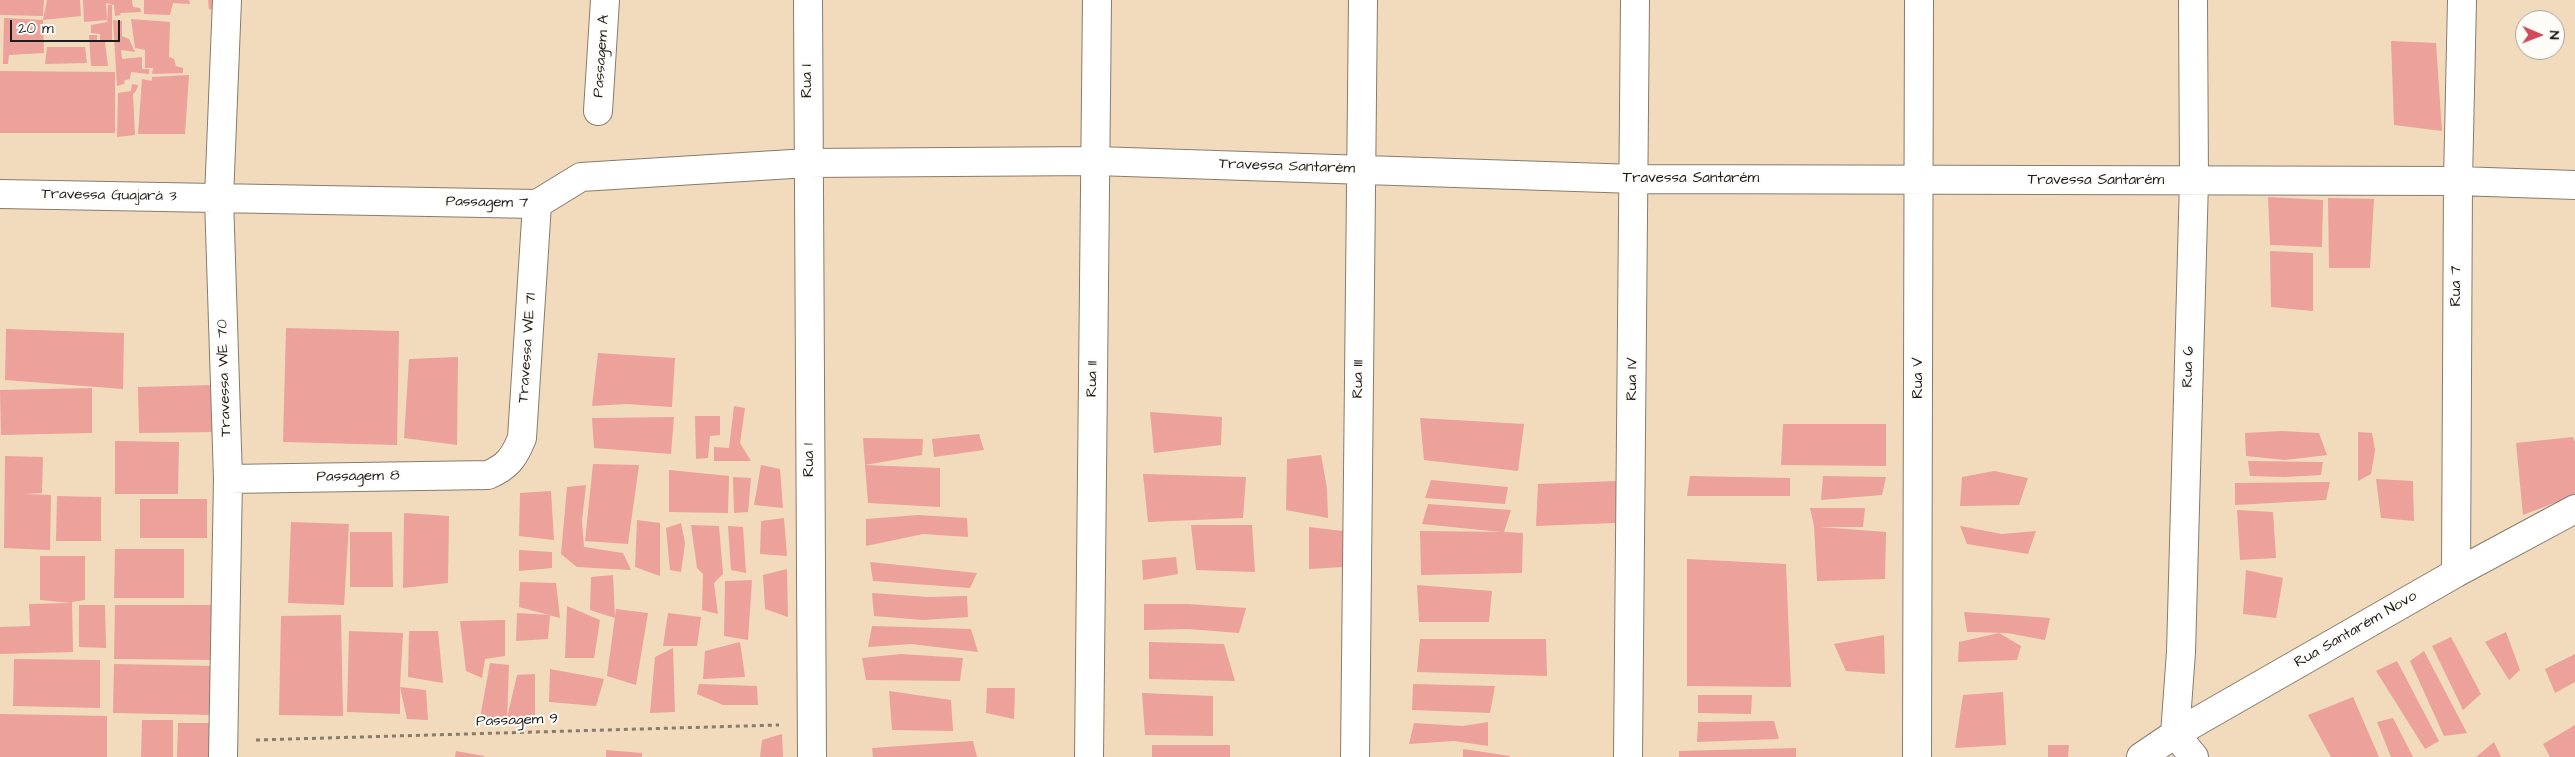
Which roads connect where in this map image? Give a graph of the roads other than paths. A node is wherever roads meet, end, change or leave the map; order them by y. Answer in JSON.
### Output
{"nodes":[{"id":1,"x":227,"y":0,"type":"edge"},
{"id":2,"x":605,"y":0,"type":"edge"},
{"id":3,"x":808,"y":0,"type":"edge"},
{"id":4,"x":1097,"y":0,"type":"edge"},
{"id":5,"x":1363,"y":0,"type":"edge"},
{"id":6,"x":1635,"y":0,"type":"edge"},
{"id":7,"x":1919,"y":0,"type":"edge"},
{"id":8,"x":2193,"y":0,"type":"edge"},
{"id":9,"x":2462,"y":0,"type":"edge"},
{"id":10,"x":598,"y":111,"type":"dead end"},
{"id":11,"x":1096,"y":161,"type":"junction"},
{"id":12,"x":808,"y":163,"type":"junction"},
{"id":13,"x":1361,"y":169,"type":"junction"},
{"id":14,"x":1635,"y":179,"type":"junction"},
{"id":15,"x":1920,"y":180,"type":"junction"},
{"id":16,"x":2194,"y":181,"type":"junction"},
{"id":17,"x":2458,"y":181,"type":"junction"},
{"id":18,"x":2575,"y":185,"type":"edge"},
{"id":19,"x":0,"y":194,"type":"edge"},
{"id":20,"x":219,"y":198,"type":"junction"},
{"id":21,"x":537,"y":204,"type":"junction"},
{"id":22,"x":488,"y":475,"type":"joint"},
{"id":23,"x":228,"y":479,"type":"junction"},
{"id":24,"x":2575,"y":509,"type":"edge"},
{"id":25,"x":2456,"y":573,"type":"junction"},
{"id":26,"x":2175,"y":734,"type":"junction"},
{"id":27,"x":223,"y":749,"type":"edge"},
{"id":28,"x":812,"y":757,"type":"edge"},
{"id":29,"x":1089,"y":757,"type":"edge"},
{"id":30,"x":1355,"y":757,"type":"edge"},
{"id":31,"x":1628,"y":757,"type":"edge"},
{"id":32,"x":1917,"y":757,"type":"edge"},
{"id":33,"x":2141,"y":757,"type":"edge"},
{"id":34,"x":2194,"y":757,"type":"edge"}],
"edges":[{"from":1,"to":20,"type":"street","name":"Travessa WE 70"},
{"from":2,"to":10,"type":"street","name":"Passagem A"},
{"from":3,"to":12,"type":"street","name":"Rua I"},
{"from":4,"to":11,"type":"street","name":"Rua II"},
{"from":5,"to":13,"type":"street","name":"Rua III"},
{"from":6,"to":14,"type":"street","name":"Rua IV"},
{"from":7,"to":15,"type":"street","name":"Rua V"},
{"from":8,"to":16,"type":"street","name":"Rua 6"},
{"from":9,"to":17,"type":"street","name":"Rua 7"},
{"from":11,"to":12,"type":"street","name":"Travessa Santarém"},
{"from":11,"to":13,"type":"street","name":"Travessa Santarém"},
{"from":11,"to":29,"type":"street","name":"Rua II"},
{"from":12,"to":21,"type":"street","name":"Passagem 7"},
{"from":12,"to":28,"type":"street","name":"Rua 1"},
{"from":13,"to":14,"type":"street","name":"Travessa Santarém"},
{"from":13,"to":30,"type":"street","name":"Rua III"},
{"from":14,"to":15,"type":"street","name":"Travessa Santarém"},
{"from":14,"to":31,"type":"street","name":"Rua IV"},
{"from":15,"to":16,"type":"street","name":"Travessa Santarém"},
{"from":15,"to":32,"type":"street","name":"Rua V"},
{"from":16,"to":17,"type":"street","name":"Travessa Santarém"},
{"from":16,"to":26,"type":"street","name":"Rua 6"},
{"from":17,"to":18,"type":"street","name":"Travessa Santarém"},
{"from":17,"to":25,"type":"street","name":"Rua 7"},
{"from":19,"to":20,"type":"street","name":"Travessa Guajará 3"},
{"from":20,"to":21,"type":"street","name":"Passagem 7"},
{"from":20,"to":23,"type":"street","name":"Travessa WE 70"},
{"from":21,"to":22,"type":"street","name":"Travessa WE 71"},
{"from":22,"to":23,"type":"street","name":"Passagem 8"},
{"from":23,"to":27,"type":"street","name":"Travessa WE 70"},
{"from":24,"to":25,"type":"street","name":"Rua Santarém Novo"},
{"from":25,"to":26,"type":"street","name":"Rua Santarém Novo"},
{"from":26,"to":33,"type":"street","name":"Rua Santarém Novo"},
{"from":26,"to":34,"type":"street"}]}
